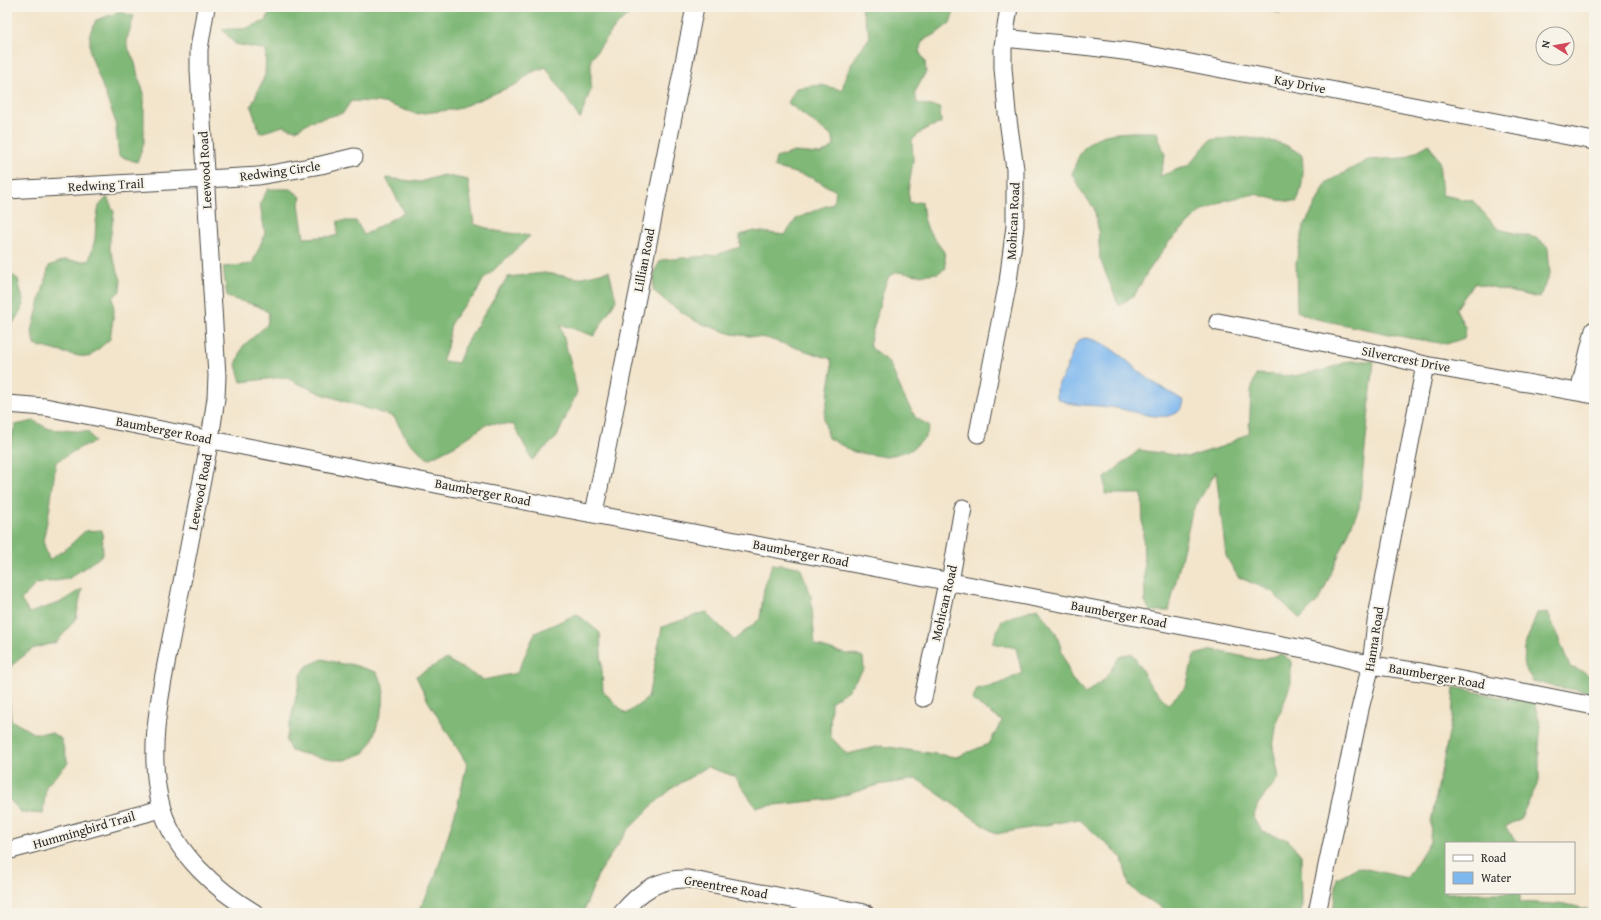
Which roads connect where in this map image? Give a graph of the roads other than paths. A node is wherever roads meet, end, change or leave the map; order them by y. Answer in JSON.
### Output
{"nodes":[{"id":1,"x":206,"y":7,"type":"edge"},
{"id":2,"x":695,"y":7,"type":"edge"},
{"id":3,"x":1009,"y":7,"type":"edge"},
{"id":4,"x":1004,"y":38,"type":"junction"},
{"id":5,"x":1594,"y":141,"type":"edge"},
{"id":6,"x":354,"y":157,"type":"dead end"},
{"id":7,"x":205,"y":179,"type":"junction"},
{"id":8,"x":7,"y":190,"type":"edge"},
{"id":9,"x":1218,"y":322,"type":"dead end"},
{"id":10,"x":1594,"y":330,"type":"edge"},
{"id":11,"x":1425,"y":364,"type":"junction"},
{"id":12,"x":1586,"y":393,"type":"edge"},
{"id":13,"x":7,"y":404,"type":"edge"},
{"id":14,"x":978,"y":434,"type":"dead end"},
{"id":15,"x":210,"y":439,"type":"junction"},
{"id":16,"x":963,"y":508,"type":"dead end"},
{"id":17,"x":594,"y":513,"type":"junction"},
{"id":18,"x":950,"y":582,"type":"junction"},
{"id":19,"x":1371,"y":665,"type":"junction"},
{"id":20,"x":923,"y":698,"type":"dead end"},
{"id":21,"x":1594,"y":706,"type":"edge"},
{"id":22,"x":161,"y":808,"type":"junction"},
{"id":23,"x":7,"y":851,"type":"edge"},
{"id":24,"x":254,"y":913,"type":"edge"},
{"id":25,"x":622,"y":913,"type":"edge"},
{"id":26,"x":865,"y":913,"type":"edge"},
{"id":27,"x":1317,"y":913,"type":"edge"}],
"edges":[{"from":1,"to":7,"type":"street","name":"Leewood Road"},
{"from":2,"to":17,"type":"street","name":"Lillian Road"},
{"from":3,"to":4,"type":"street","name":"Mohican Road"},
{"from":4,"to":5,"type":"street","name":"Kay Drive"},
{"from":4,"to":14,"type":"street","name":"Mohican Road"},
{"from":6,"to":7,"type":"street","name":"Redwing Circle"},
{"from":7,"to":8,"type":"street","name":"Redwing Trail"},
{"from":7,"to":15,"type":"street","name":"Leewood Road"},
{"from":9,"to":11,"type":"street","name":"Silvercrest Drive"},
{"from":10,"to":12,"type":"street"},
{"from":11,"to":12,"type":"street","name":"Silvercrest Drive"},
{"from":11,"to":19,"type":"street","name":"Hanna Road"},
{"from":13,"to":15,"type":"street","name":"Baumberger Road"},
{"from":15,"to":17,"type":"street","name":"Baumberger Road"},
{"from":15,"to":22,"type":"street","name":"Leewood Road"},
{"from":16,"to":18,"type":"street","name":"Mohican Road"},
{"from":17,"to":18,"type":"street","name":"Baumberger Road"},
{"from":18,"to":19,"type":"street","name":"Baumberger Road"},
{"from":18,"to":20,"type":"street","name":"Mohican Road"},
{"from":19,"to":21,"type":"street","name":"Baumberger Road"},
{"from":19,"to":27,"type":"street","name":"Hanna Road"},
{"from":22,"to":23,"type":"street","name":"Hummingbird Trail"},
{"from":22,"to":24,"type":"street","name":"Leewood Road"},
{"from":25,"to":26,"type":"street","name":"Greentree Road"}]}
